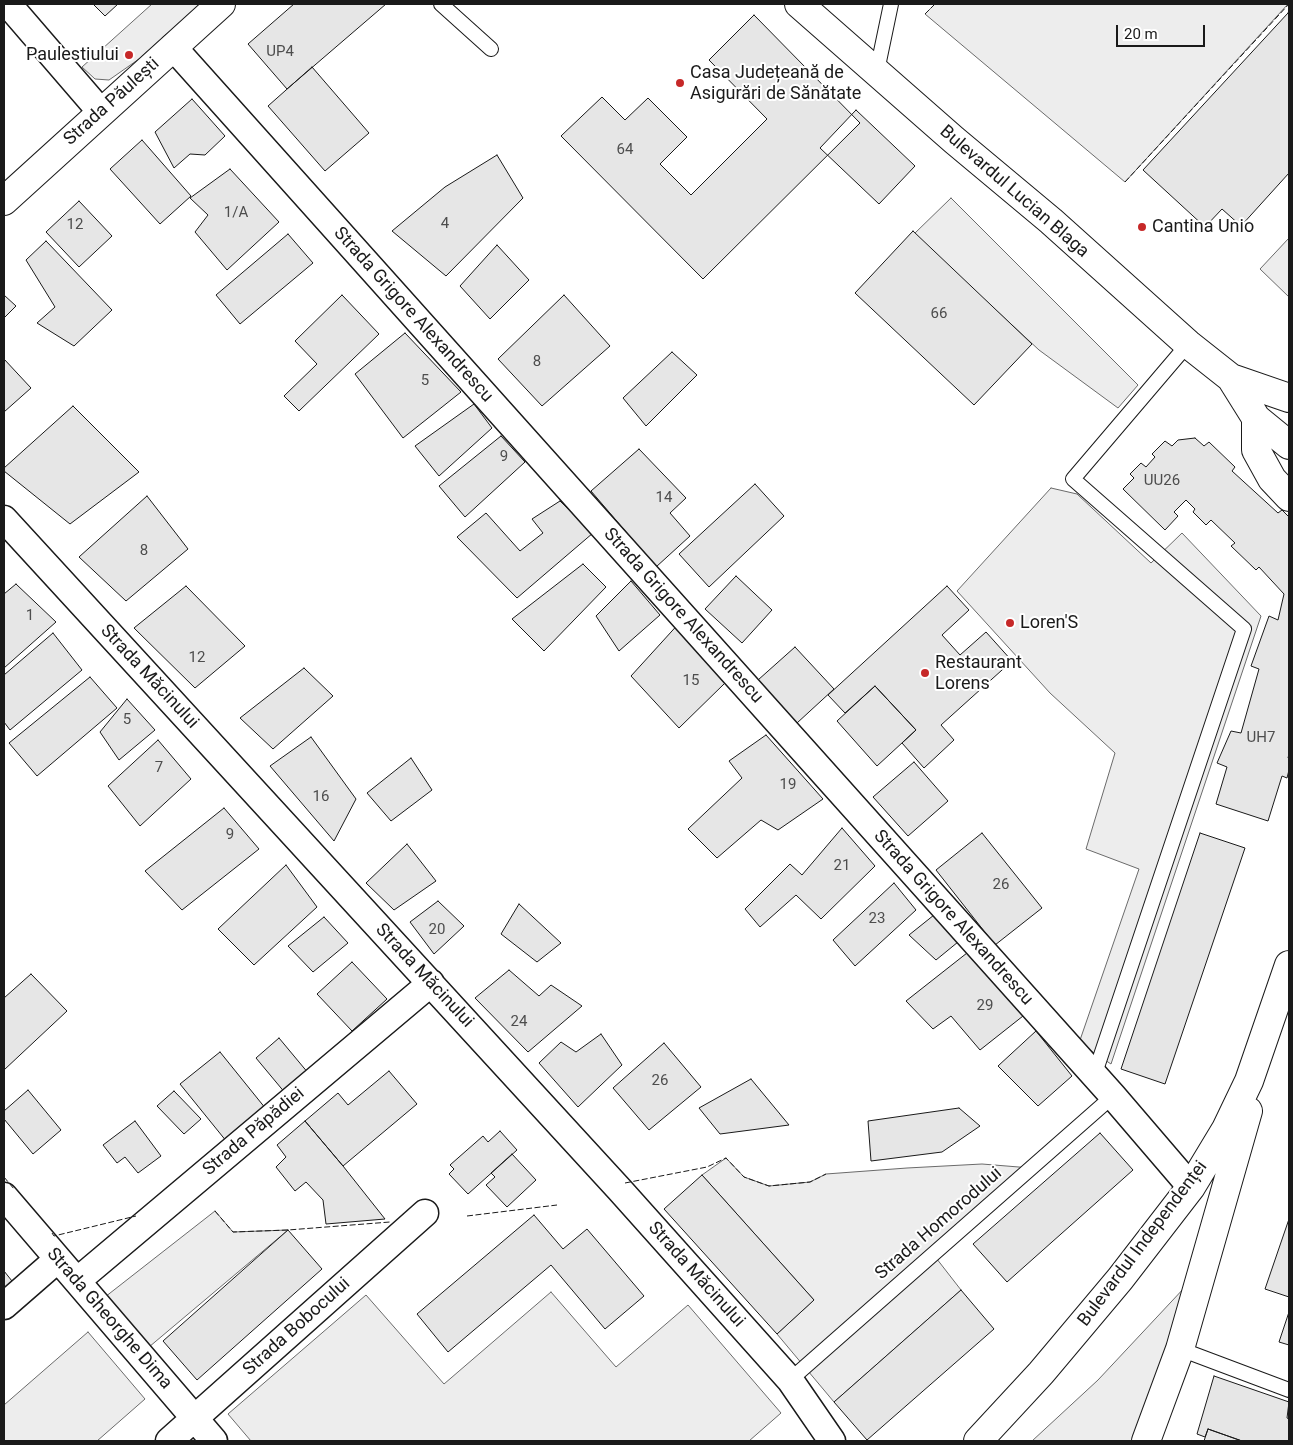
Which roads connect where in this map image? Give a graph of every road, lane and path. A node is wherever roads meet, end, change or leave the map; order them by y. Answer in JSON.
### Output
{"nodes":[{"id":1,"x":8,"y":4,"type":"edge"},
{"id":2,"x":220,"y":4,"type":"edge"},
{"id":3,"x":442,"y":4,"type":"edge"},
{"id":4,"x":800,"y":4,"type":"edge"},
{"id":5,"x":891,"y":4,"type":"edge"},
{"id":6,"x":173,"y":47,"type":"junction"},
{"id":7,"x":491,"y":49,"type":"dead end"},
{"id":8,"x":877,"y":71,"type":"junction"},
{"id":9,"x":101,"y":112,"type":"junction"},
{"id":10,"x":4,"y":201,"type":"edge"},
{"id":11,"x":1188,"y":344,"type":"junction"},
{"id":12,"x":1230,"y":378,"type":"junction"},
{"id":13,"x":1289,"y":398,"type":"edge"},
{"id":14,"x":1256,"y":418,"type":"junction"},
{"id":15,"x":1289,"y":445,"type":"edge"},
{"id":16,"x":1289,"y":497,"type":"edge"},
{"id":17,"x":4,"y":519,"type":"edge"},
{"id":18,"x":1288,"y":967,"type":"edge"},
{"id":19,"x":431,"y":983,"type":"junction"},
{"id":20,"x":1094,"y":1076,"type":"junction"},
{"id":21,"x":1113,"y":1096,"type":"junction"},
{"id":22,"x":1191,"y":1187,"type":"junction"},
{"id":23,"x":4,"y":1196,"type":"edge"},
{"id":24,"x":425,"y":1214,"type":"dead end"},
{"id":25,"x":58,"y":1259,"type":"junction"},
{"id":26,"x":77,"y":1281,"type":"junction"},
{"id":27,"x":4,"y":1306,"type":"edge"},
{"id":28,"x":1180,"y":1349,"type":"junction"},
{"id":29,"x":790,"y":1380,"type":"junction"},
{"id":30,"x":1289,"y":1390,"type":"edge"},
{"id":31,"x":195,"y":1419,"type":"junction"},
{"id":32,"x":169,"y":1441,"type":"edge"},
{"id":33,"x":214,"y":1441,"type":"edge"},
{"id":34,"x":832,"y":1441,"type":"edge"},
{"id":35,"x":978,"y":1441,"type":"edge"},
{"id":36,"x":1146,"y":1441,"type":"edge"}],
"edges":[{"from":1,"to":9,"type":"street"},
{"from":2,"to":6,"type":"main road","name":"Strada Păulești"},
{"from":3,"to":7,"type":"lane"},
{"from":4,"to":8,"type":"main road","name":"Bulevardul Lucian Blaga"},
{"from":5,"to":8,"type":"lane"},
{"from":6,"to":9,"type":"main road","name":"Strada Păulești"},
{"from":6,"to":20,"type":"street","name":"Strada Grigore Alexandrescu"},
{"from":8,"to":11,"type":"main road","name":"Bulevardul Lucian Blaga"},
{"from":9,"to":10,"type":"main road","name":"Strada Păulești"},
{"from":11,"to":12,"type":"main road","name":"Bulevardul Lucian Blaga"},
{"from":11,"to":20,"type":"lane"},
{"from":12,"to":13,"type":"main road","name":"Bulevardul Lucian Blaga"},
{"from":12,"to":14,"type":"main road","name":"Bulevardul Lucian Blaga"},
{"from":14,"to":15,"type":"main road","name":"Bulevardul Lucian Blaga"},
{"from":14,"to":16,"type":"main road"},
{"from":17,"to":19,"type":"street","name":"Strada Măcinului"},
{"from":18,"to":22,"type":"main road","name":"Bulevardul Independenței"},
{"from":18,"to":28,"type":"main road"},
{"from":19,"to":26,"type":"street","name":"Strada Păpădiei"},
{"from":19,"to":29,"type":"street","name":"Strada Măcinului"},
{"from":20,"to":21,"type":"street","name":"Strada Grigore Alexandrescu"},
{"from":21,"to":22,"type":"street","name":"Strada Grigore Alexandrescu"},
{"from":21,"to":29,"type":"lane","name":"Strada Homorodului"},
{"from":22,"to":35,"type":"main road","name":"Bulevardul Independenței"},
{"from":23,"to":25,"type":"street","name":"Strada Gheorghe Dima"},
{"from":24,"to":31,"type":"street","name":"Strada Bobocului"},
{"from":25,"to":26,"type":"street","name":"Strada Gheorghe Dima"},
{"from":25,"to":27,"type":"street"},
{"from":26,"to":31,"type":"street","name":"Strada Gheorghe Dima"},
{"from":28,"to":30,"type":"lane"},
{"from":28,"to":36,"type":"main road"},
{"from":29,"to":34,"type":"street","name":"Strada Măcinului"},
{"from":31,"to":32,"type":"street","name":"Strada Bobocului"},
{"from":31,"to":33,"type":"street","name":"Strada Gheorghe Dima"}]}
